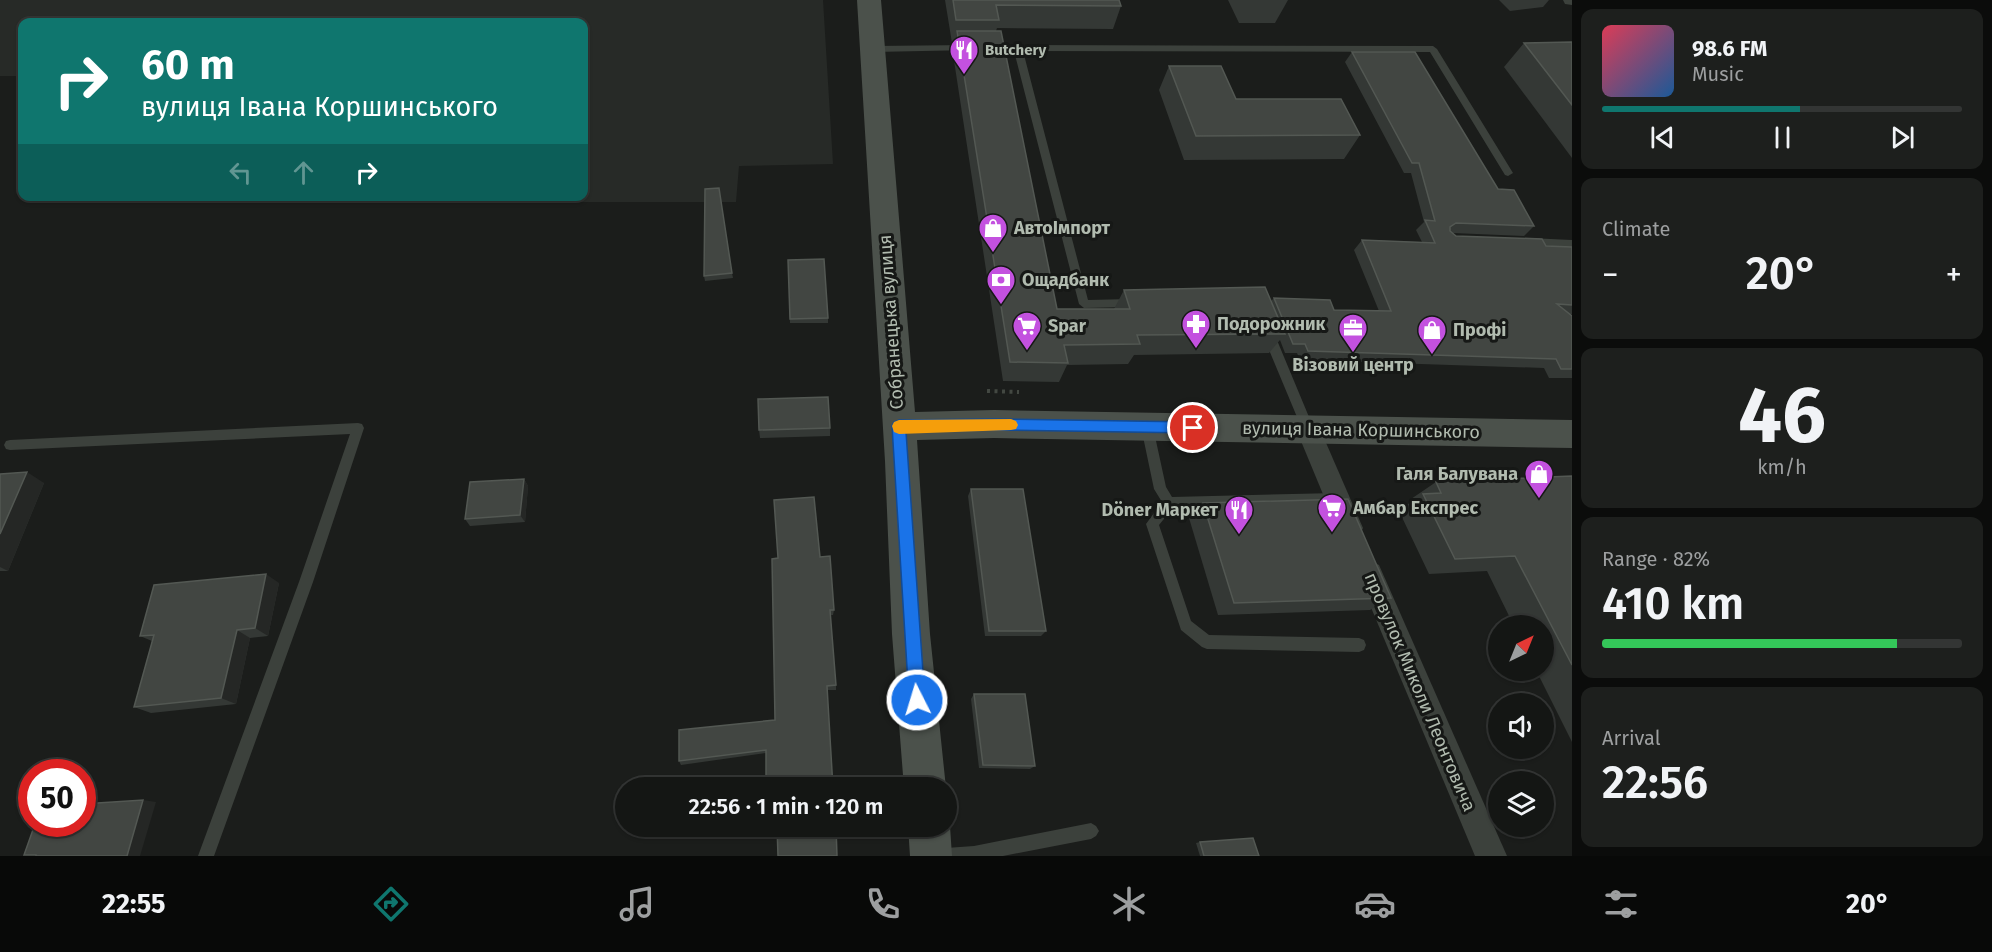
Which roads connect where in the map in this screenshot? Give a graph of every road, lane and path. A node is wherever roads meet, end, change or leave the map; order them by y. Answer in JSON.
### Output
{"nodes":[{"id":1,"x":869,"y":0,"type":"edge"},
{"id":2,"x":1018,"y":48,"type":"junction"},
{"id":3,"x":874,"y":49,"type":"junction"},
{"id":4,"x":1508,"y":173,"type":"dead end"},
{"id":5,"x":1515,"y":242,"type":"edge"},
{"id":6,"x":1572,"y":243,"type":"edge"},
{"id":7,"x":1142,"y":303,"type":"edge"},
{"id":8,"x":1264,"y":323,"type":"edge"},
{"id":9,"x":899,"y":426,"type":"junction"},
{"id":10,"x":1148,"y":427,"type":"junction"},
{"id":11,"x":1308,"y":429,"type":"junction"},
{"id":12,"x":1572,"y":434,"type":"edge"},
{"id":13,"x":10,"y":444,"type":"dead end"},
{"id":14,"x":1337,"y":499,"type":"junction"},
{"id":15,"x":1169,"y":503,"type":"junction"},
{"id":16,"x":1359,"y":645,"type":"dead end"},
{"id":17,"x":924,"y":777,"type":"edge"},
{"id":18,"x":1091,"y":831,"type":"dead end"},
{"id":19,"x":929,"y":837,"type":"edge"},
{"id":20,"x":206,"y":856,"type":"edge"},
{"id":21,"x":931,"y":856,"type":"edge"},
{"id":22,"x":946,"y":856,"type":"edge"},
{"id":23,"x":1491,"y":856,"type":"edge"}],
"edges":[{"from":1,"to":3,"type":"main road","name":"Собранецька вулиця"},
{"from":2,"to":3,"type":"lane"},
{"from":2,"to":4,"type":"lane"},
{"from":2,"to":7,"type":"lane"},
{"from":3,"to":9,"type":"main road","name":"Собранецька вулиця"},
{"from":5,"to":6,"type":"lane"},
{"from":8,"to":11,"type":"lane"},
{"from":9,"to":10,"type":"main road","name":"вулиця Івана Коршинського"},
{"from":9,"to":17,"type":"main road","name":"Собранецька вулиця"},
{"from":10,"to":11,"type":"main road","name":"вулиця Івана Коршинського"},
{"from":10,"to":15,"type":"lane"},
{"from":11,"to":12,"type":"main road","name":"вулиця Івана Коршинського"},
{"from":11,"to":14,"type":"street","name":"провулок Миколи Леонтовича"},
{"from":13,"to":20,"type":"lane"},
{"from":14,"to":15,"type":"lane"},
{"from":14,"to":23,"type":"street","name":"провулок Миколи Леонтовича"},
{"from":15,"to":16,"type":"lane"},
{"from":18,"to":22,"type":"lane"},
{"from":19,"to":21,"type":"main road"}]}
